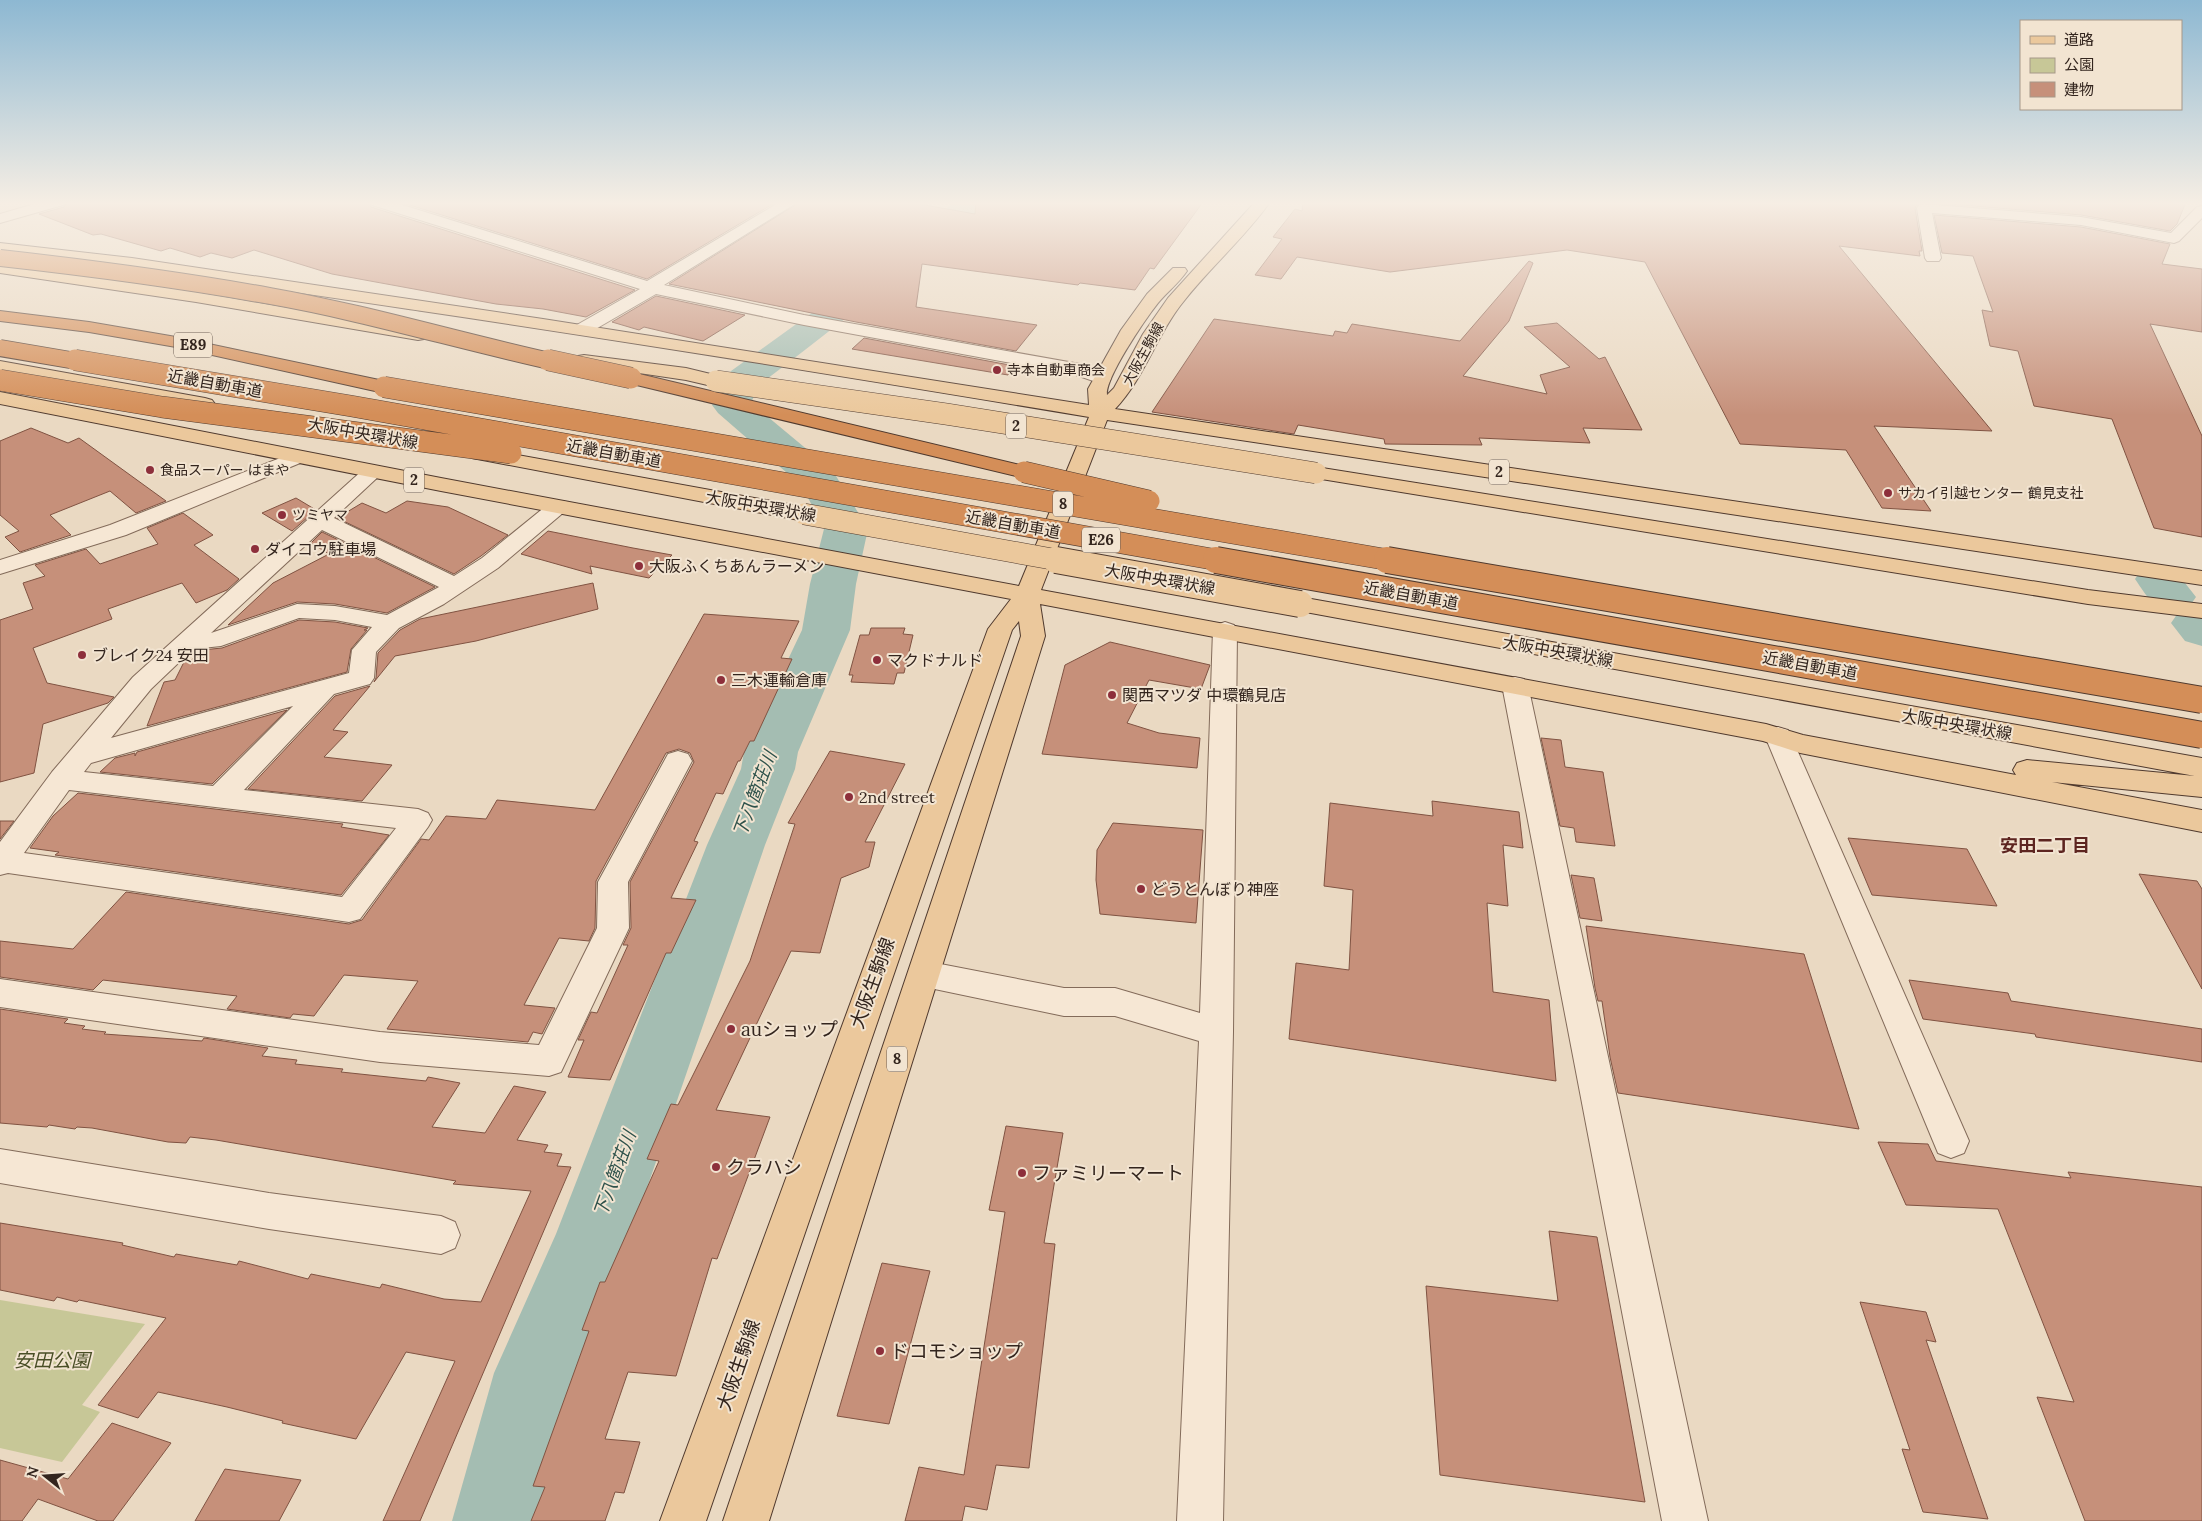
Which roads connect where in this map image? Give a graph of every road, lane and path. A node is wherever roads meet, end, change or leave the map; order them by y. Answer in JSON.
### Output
{"nodes":[{"id":1,"x":42,"y":273,"type":"edge"},
{"id":2,"x":112,"y":273,"type":"edge"},
{"id":3,"x":200,"y":273,"type":"edge"},
{"id":4,"x":604,"y":273,"type":"edge"},
{"id":5,"x":676,"y":273,"type":"edge"},
{"id":6,"x":1177,"y":273,"type":"edge"},
{"id":7,"x":1200,"y":273,"type":"edge"},
{"id":8,"x":228,"y":277,"type":"junction"},
{"id":9,"x":652,"y":288,"type":"junction"},
{"id":10,"x":0,"y":316,"type":"edge"},
{"id":11,"x":0,"y":328,"type":"edge"},
{"id":12,"x":581,"y":330,"type":"junction"},
{"id":13,"x":461,"y":342,"type":"junction"},
{"id":14,"x":0,"y":348,"type":"edge"},
{"id":15,"x":0,"y":366,"type":"edge"},
{"id":16,"x":1102,"y":378,"type":"junction"},
{"id":17,"x":0,"y":380,"type":"edge"},
{"id":18,"x":384,"y":387,"type":"junction"},
{"id":19,"x":0,"y":397,"type":"edge"},
{"id":20,"x":1100,"y":412,"type":"junction"},
{"id":21,"x":291,"y":420,"type":"junction"},
{"id":22,"x":298,"y":458,"type":"junction"},
{"id":23,"x":372,"y":472,"type":"junction"},
{"id":24,"x":800,"y":486,"type":"junction"},
{"id":25,"x":559,"y":507,"type":"junction"},
{"id":26,"x":1772,"y":513,"type":"junction"},
{"id":27,"x":320,"y":520,"type":"junction"},
{"id":28,"x":0,"y":567,"type":"edge"},
{"id":29,"x":2202,"y":578,"type":"edge"},
{"id":30,"x":456,"y":586,"type":"junction"},
{"id":31,"x":1027,"y":595,"type":"junction"},
{"id":32,"x":2166,"y":605,"type":"junction"},
{"id":33,"x":2202,"y":611,"type":"edge"},
{"id":34,"x":390,"y":623,"type":"junction"},
{"id":35,"x":1225,"y":630,"type":"junction"},
{"id":36,"x":186,"y":642,"type":"junction"},
{"id":37,"x":1924,"y":652,"type":"junction"},
{"id":38,"x":1515,"y":686,"type":"junction"},
{"id":39,"x":327,"y":687,"type":"junction"},
{"id":40,"x":2202,"y":700,"type":"edge"},
{"id":41,"x":2202,"y":735,"type":"edge"},
{"id":42,"x":1778,"y":736,"type":"junction"},
{"id":43,"x":81,"y":756,"type":"junction"},
{"id":44,"x":678,"y":762,"type":"dead end"},
{"id":45,"x":2202,"y":768,"type":"edge"},
{"id":46,"x":62,"y":779,"type":"junction"},
{"id":47,"x":2202,"y":787,"type":"edge"},
{"id":48,"x":219,"y":798,"type":"junction"},
{"id":49,"x":2202,"y":821,"type":"edge"},
{"id":50,"x":1,"y":863,"type":"edge"},
{"id":51,"x":925,"y":974,"type":"junction"},
{"id":52,"x":0,"y":993,"type":"edge"},
{"id":53,"x":1216,"y":1032,"type":"junction"},
{"id":54,"x":1950,"y":1142,"type":"dead end"},
{"id":55,"x":0,"y":1166,"type":"edge"},
{"id":56,"x":441,"y":1235,"type":"dead end"},
{"id":57,"x":683,"y":1521,"type":"edge"},
{"id":58,"x":746,"y":1521,"type":"edge"},
{"id":59,"x":1200,"y":1521,"type":"edge"},
{"id":60,"x":1686,"y":1521,"type":"edge"}],
"edges":[{"from":1,"to":13,"type":"main road","number":"2"},
{"from":2,"to":37,"type":"highway","bridge":true},
{"from":3,"to":8,"type":"main road","number":"2"},
{"from":4,"to":9,"type":"street"},
{"from":5,"to":9,"type":"street"},
{"from":6,"to":16,"type":"main road","name":"大阪生駒線","number":"8"},
{"from":7,"to":20,"type":"main road","name":"大阪生駒線","number":"8"},
{"from":8,"to":12,"type":"main road","number":"2"},
{"from":8,"to":13,"type":"main road"},
{"from":9,"to":12,"type":"street"},
{"from":9,"to":16,"type":"street"},
{"from":10,"to":18,"type":"highway","number":"E89"},
{"from":11,"to":18,"type":"highway","name":"近畿自動車道","number":"E26"},
{"from":12,"to":20,"type":"main road","number":"2"},
{"from":13,"to":32,"type":"main road","number":"2","bridge":true},
{"from":14,"to":24,"type":"highway","name":"近畿自動車道","number":"E26","bridge":true},
{"from":15,"to":21,"type":"main road","name":"大阪中央環状線","number":"2"},
{"from":16,"to":20,"type":"main road","name":"大阪生駒線","number":"8"},
{"from":17,"to":24,"type":"highway","bridge":true},
{"from":18,"to":37,"type":"highway","name":"近畿自動車道","number":"E26","bridge":true},
{"from":19,"to":21,"type":"main road","number":"2"},
{"from":19,"to":22,"type":"main road","number":"2"},
{"from":20,"to":26,"type":"main road","number":"2"},
{"from":20,"to":31,"type":"main road","name":"大阪生駒線","number":"8"},
{"from":21,"to":45,"type":"main road","name":"大阪中央環状線","number":"2","bridge":true},
{"from":22,"to":23,"type":"main road","number":"2"},
{"from":22,"to":28,"type":"street"},
{"from":23,"to":25,"type":"main road","number":"2"},
{"from":23,"to":27,"type":"street"},
{"from":24,"to":41,"type":"highway","name":"近畿自動車道","number":"E26","bridge":true},
{"from":25,"to":30,"type":"street"},
{"from":25,"to":31,"type":"main road","number":"2"},
{"from":26,"to":29,"type":"main road","number":"2"},
{"from":26,"to":32,"type":"main road"},
{"from":27,"to":30,"type":"street"},
{"from":27,"to":36,"type":"street"},
{"from":30,"to":34,"type":"street"},
{"from":31,"to":35,"type":"main road","number":"2"},
{"from":31,"to":51,"type":"main road","number":"8"},
{"from":31,"to":57,"type":"main road","name":"大阪生駒線","number":"8"},
{"from":32,"to":33,"type":"main road","number":"2"},
{"from":34,"to":36,"type":"street"},
{"from":34,"to":39,"type":"street"},
{"from":35,"to":38,"type":"main road","number":"2"},
{"from":35,"to":53,"type":"street"},
{"from":36,"to":43,"type":"street"},
{"from":37,"to":40,"type":"highway","name":"近畿自動車道","number":"E26","bridge":true},
{"from":38,"to":42,"type":"main road","number":"2"},
{"from":38,"to":60,"type":"street"},
{"from":39,"to":43,"type":"street"},
{"from":39,"to":48,"type":"street"},
{"from":42,"to":47,"type":"main road"},
{"from":42,"to":49,"type":"main road","number":"2"},
{"from":42,"to":54,"type":"street"},
{"from":43,"to":46,"type":"street"},
{"from":44,"to":52,"type":"street"},
{"from":46,"to":48,"type":"street"},
{"from":46,"to":50,"type":"street"},
{"from":48,"to":50,"type":"street"},
{"from":51,"to":53,"type":"street"},
{"from":51,"to":58,"type":"main road","number":"8"},
{"from":53,"to":59,"type":"street"},
{"from":55,"to":56,"type":"street"}]}
